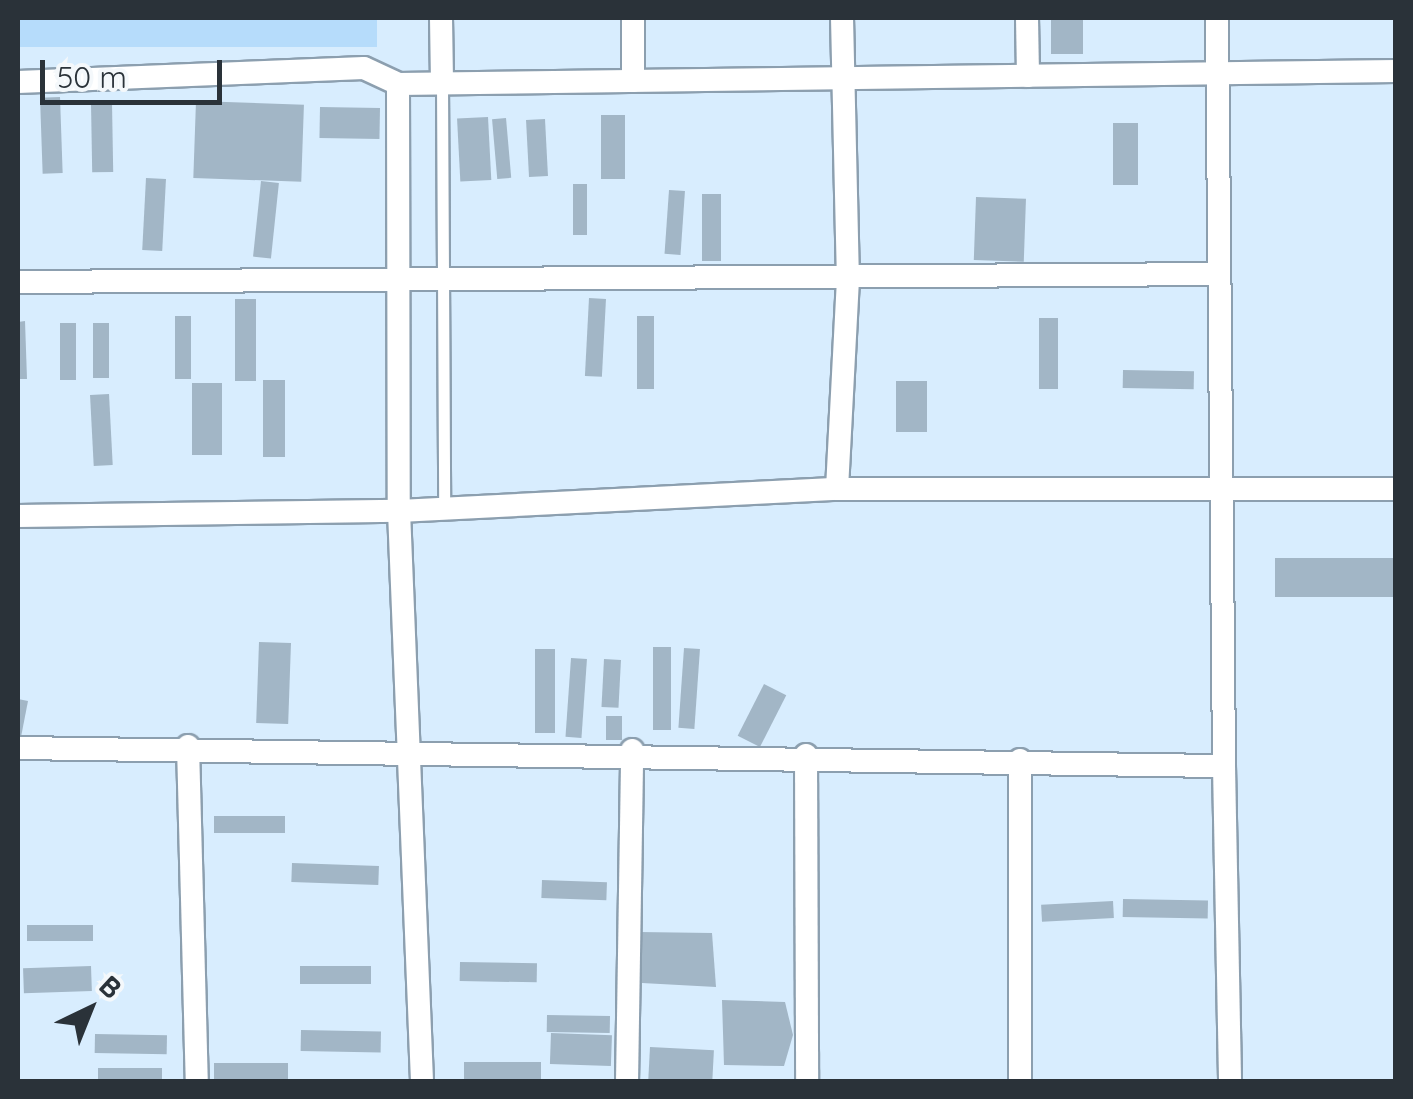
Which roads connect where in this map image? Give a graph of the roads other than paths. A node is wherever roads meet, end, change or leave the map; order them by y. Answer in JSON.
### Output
{"nodes":[{"id":1,"x":441,"y":18,"type":"edge"},
{"id":2,"x":633,"y":18,"type":"edge"},
{"id":3,"x":842,"y":18,"type":"edge"},
{"id":4,"x":1027,"y":18,"type":"edge"},
{"id":5,"x":1216,"y":18,"type":"edge"},
{"id":6,"x":1396,"y":71,"type":"edge"},
{"id":7,"x":1217,"y":74,"type":"junction"},
{"id":8,"x":843,"y":76,"type":"junction"},
{"id":9,"x":1028,"y":76,"type":"junction"},
{"id":10,"x":633,"y":81,"type":"junction"},
{"id":11,"x":18,"y":82,"type":"edge"},
{"id":12,"x":398,"y":84,"type":"junction"},
{"id":13,"x":442,"y":84,"type":"junction"},
{"id":14,"x":1218,"y":274,"type":"junction"},
{"id":15,"x":442,"y":278,"type":"junction"},
{"id":16,"x":395,"y":279,"type":"junction"},
{"id":17,"x":18,"y":282,"type":"edge"},
{"id":18,"x":848,"y":282,"type":"junction"},
{"id":19,"x":837,"y":489,"type":"junction"},
{"id":20,"x":1396,"y":489,"type":"edge"},
{"id":21,"x":1219,"y":490,"type":"junction"},
{"id":22,"x":444,"y":509,"type":"junction"},
{"id":23,"x":399,"y":512,"type":"junction"},
{"id":24,"x":18,"y":516,"type":"edge"},
{"id":25,"x":188,"y":746,"type":"junction"},
{"id":26,"x":411,"y":747,"type":"junction"},
{"id":27,"x":18,"y":748,"type":"edge"},
{"id":28,"x":632,"y":750,"type":"junction"},
{"id":29,"x":806,"y":755,"type":"junction"},
{"id":30,"x":1020,"y":760,"type":"junction"},
{"id":31,"x":1224,"y":766,"type":"junction"},
{"id":32,"x":196,"y":1082,"type":"edge"},
{"id":33,"x":422,"y":1082,"type":"edge"},
{"id":34,"x":627,"y":1082,"type":"edge"},
{"id":35,"x":807,"y":1082,"type":"edge"},
{"id":36,"x":1020,"y":1082,"type":"edge"},
{"id":37,"x":1230,"y":1082,"type":"edge"}],
"edges":[{"from":1,"to":13,"type":"street"},
{"from":2,"to":10,"type":"street"},
{"from":3,"to":8,"type":"street"},
{"from":4,"to":9,"type":"street"},
{"from":5,"to":7,"type":"street"},
{"from":6,"to":7,"type":"street"},
{"from":7,"to":9,"type":"street"},
{"from":7,"to":14,"type":"street"},
{"from":8,"to":9,"type":"street"},
{"from":8,"to":10,"type":"street"},
{"from":8,"to":18,"type":"street"},
{"from":10,"to":13,"type":"street"},
{"from":11,"to":12,"type":"street"},
{"from":12,"to":13,"type":"street"},
{"from":12,"to":16,"type":"street"},
{"from":13,"to":15,"type":"lane"},
{"from":14,"to":18,"type":"street"},
{"from":14,"to":21,"type":"street"},
{"from":15,"to":16,"type":"street"},
{"from":15,"to":18,"type":"street"},
{"from":15,"to":22,"type":"lane"},
{"from":16,"to":17,"type":"street"},
{"from":16,"to":23,"type":"street"},
{"from":18,"to":19,"type":"street"},
{"from":19,"to":21,"type":"street"},
{"from":19,"to":22,"type":"street"},
{"from":20,"to":21,"type":"street"},
{"from":21,"to":31,"type":"street"},
{"from":22,"to":23,"type":"street"},
{"from":23,"to":24,"type":"street"},
{"from":23,"to":26,"type":"street"},
{"from":25,"to":26,"type":"street"},
{"from":25,"to":27,"type":"street"},
{"from":25,"to":32,"type":"street"},
{"from":26,"to":28,"type":"street"},
{"from":26,"to":33,"type":"street"},
{"from":28,"to":29,"type":"street"},
{"from":28,"to":34,"type":"street"},
{"from":29,"to":30,"type":"street"},
{"from":29,"to":35,"type":"street"},
{"from":30,"to":31,"type":"street"},
{"from":30,"to":36,"type":"street"},
{"from":31,"to":37,"type":"street"}]}
